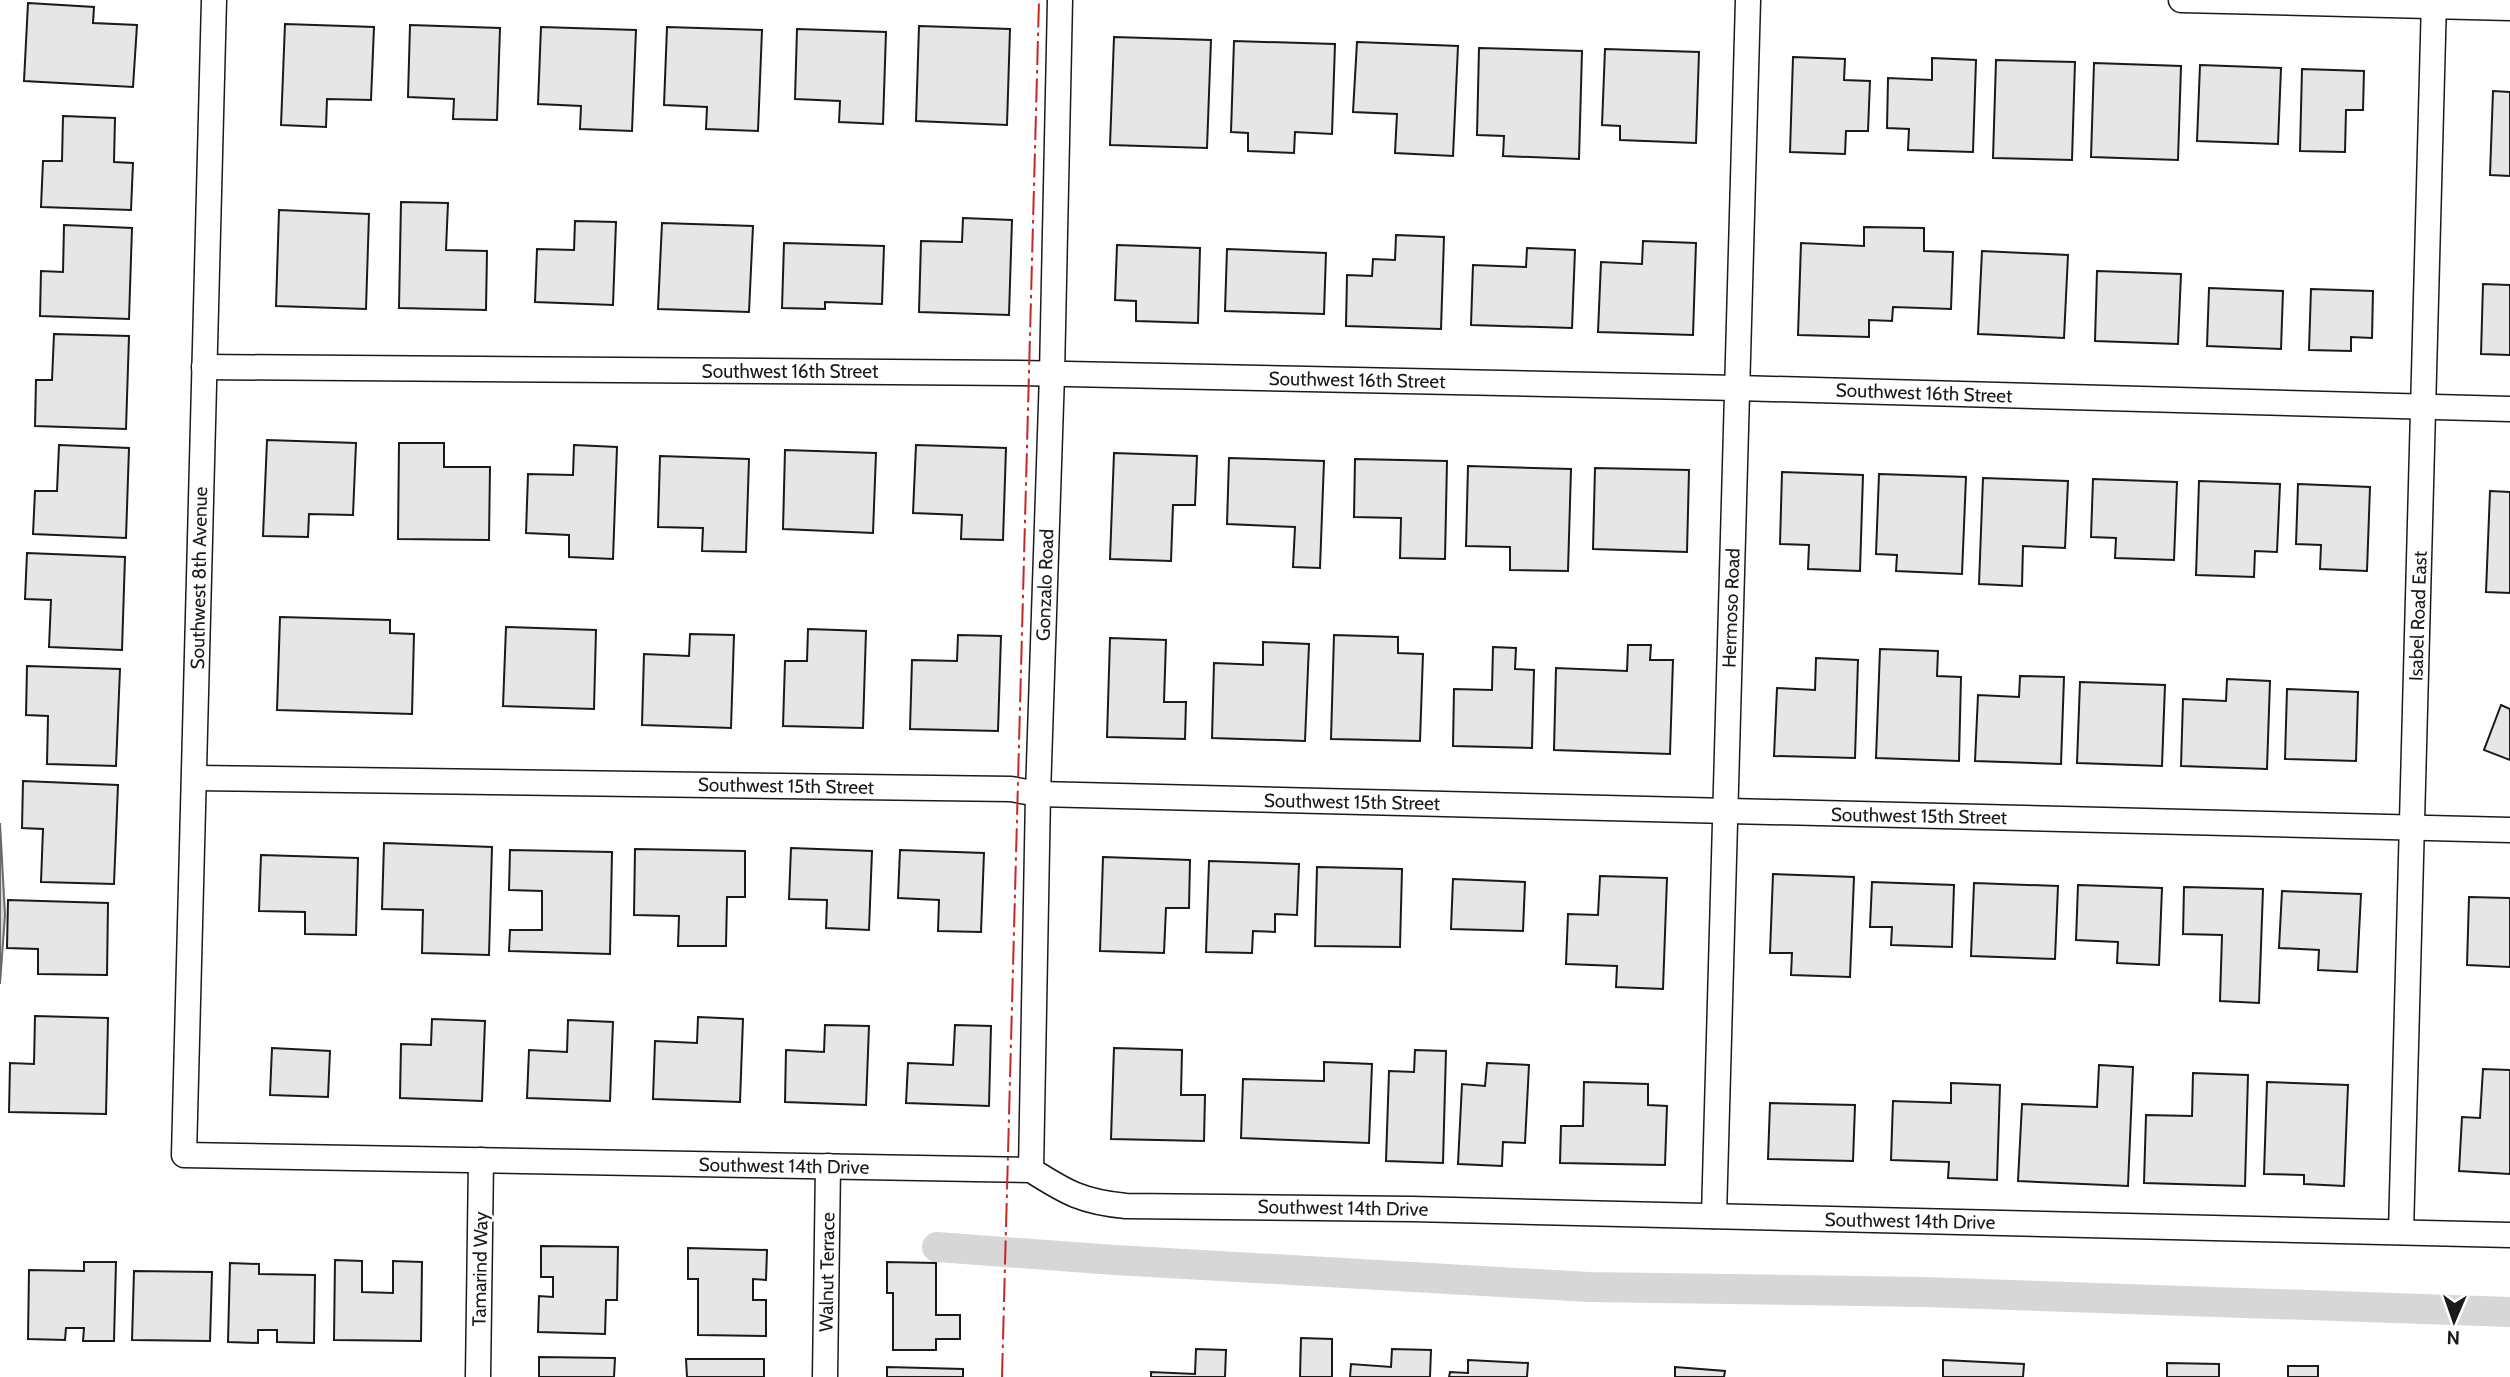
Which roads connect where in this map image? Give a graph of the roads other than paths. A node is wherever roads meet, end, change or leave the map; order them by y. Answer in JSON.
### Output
{"nodes":[{"id":1,"x":214,"y":0,"type":"edge"},
{"id":2,"x":1060,"y":0,"type":"edge"},
{"id":3,"x":1748,"y":0,"type":"edge"},
{"id":4,"x":2181,"y":0,"type":"edge"},
{"id":5,"x":2434,"y":3,"type":"edge"},
{"id":6,"x":2510,"y":8,"type":"edge"},
{"id":7,"x":204,"y":367,"type":"junction"},
{"id":8,"x":1052,"y":374,"type":"junction"},
{"id":9,"x":1737,"y":388,"type":"junction"},
{"id":10,"x":2423,"y":407,"type":"junction"},
{"id":11,"x":2510,"y":409,"type":"edge"},
{"id":12,"x":195,"y":778,"type":"junction"},
{"id":13,"x":1038,"y":794,"type":"junction"},
{"id":14,"x":1726,"y":811,"type":"junction"},
{"id":15,"x":2412,"y":828,"type":"junction"},
{"id":16,"x":2510,"y":830,"type":"edge"},
{"id":17,"x":184,"y":1155,"type":"joint"},
{"id":18,"x":481,"y":1160,"type":"junction"},
{"id":19,"x":828,"y":1166,"type":"junction"},
{"id":20,"x":1031,"y":1170,"type":"junction"},
{"id":21,"x":1714,"y":1216,"type":"junction"},
{"id":22,"x":2401,"y":1233,"type":"junction"},
{"id":23,"x":2510,"y":1235,"type":"edge"},
{"id":24,"x":478,"y":1377,"type":"edge"},
{"id":25,"x":825,"y":1377,"type":"edge"}],
"edges":[{"from":1,"to":7,"type":"street","name":"Southwest 8th Avenue"},
{"from":2,"to":8,"type":"street","name":"Gonzalo Road"},
{"from":3,"to":9,"type":"street","name":"Hermoso Road"},
{"from":4,"to":5,"type":"street"},
{"from":5,"to":6,"type":"street"},
{"from":5,"to":10,"type":"street","name":"Isabel Road East"},
{"from":7,"to":8,"type":"street","name":"Southwest 16th Street"},
{"from":7,"to":12,"type":"street","name":"Southwest 8th Avenue"},
{"from":8,"to":9,"type":"street","name":"Southwest 16th Street"},
{"from":8,"to":13,"type":"street","name":"Gonzalo Road"},
{"from":9,"to":10,"type":"street","name":"Southwest 16th Street"},
{"from":9,"to":14,"type":"street","name":"Hermoso Road"},
{"from":10,"to":11,"type":"street","name":"Southwest 16th Street"},
{"from":10,"to":15,"type":"street","name":"Isabel Road East"},
{"from":12,"to":13,"type":"street","name":"Southwest 15th Street"},
{"from":12,"to":17,"type":"street","name":"Southwest 8th Avenue"},
{"from":13,"to":14,"type":"street","name":"Southwest 15th Street"},
{"from":13,"to":20,"type":"street","name":"Gonzalo Road"},
{"from":14,"to":15,"type":"street","name":"Southwest 15th Street"},
{"from":14,"to":21,"type":"street","name":"Hermoso Road"},
{"from":15,"to":16,"type":"street","name":"Southwest 15th Street"},
{"from":15,"to":22,"type":"street","name":"Isabel Road East"},
{"from":17,"to":18,"type":"street","name":"Southwest 14th Drive"},
{"from":18,"to":19,"type":"street","name":"Southwest 14th Drive"},
{"from":18,"to":24,"type":"street","name":"Tamarind Way"},
{"from":19,"to":20,"type":"street","name":"Southwest 14th Drive"},
{"from":19,"to":25,"type":"street","name":"Walnut Terrace"},
{"from":20,"to":21,"type":"street","name":"Southwest 14th Drive"},
{"from":21,"to":22,"type":"street","name":"Southwest 14th Drive"},
{"from":22,"to":23,"type":"street","name":"Southwest 14th Drive"}]}
